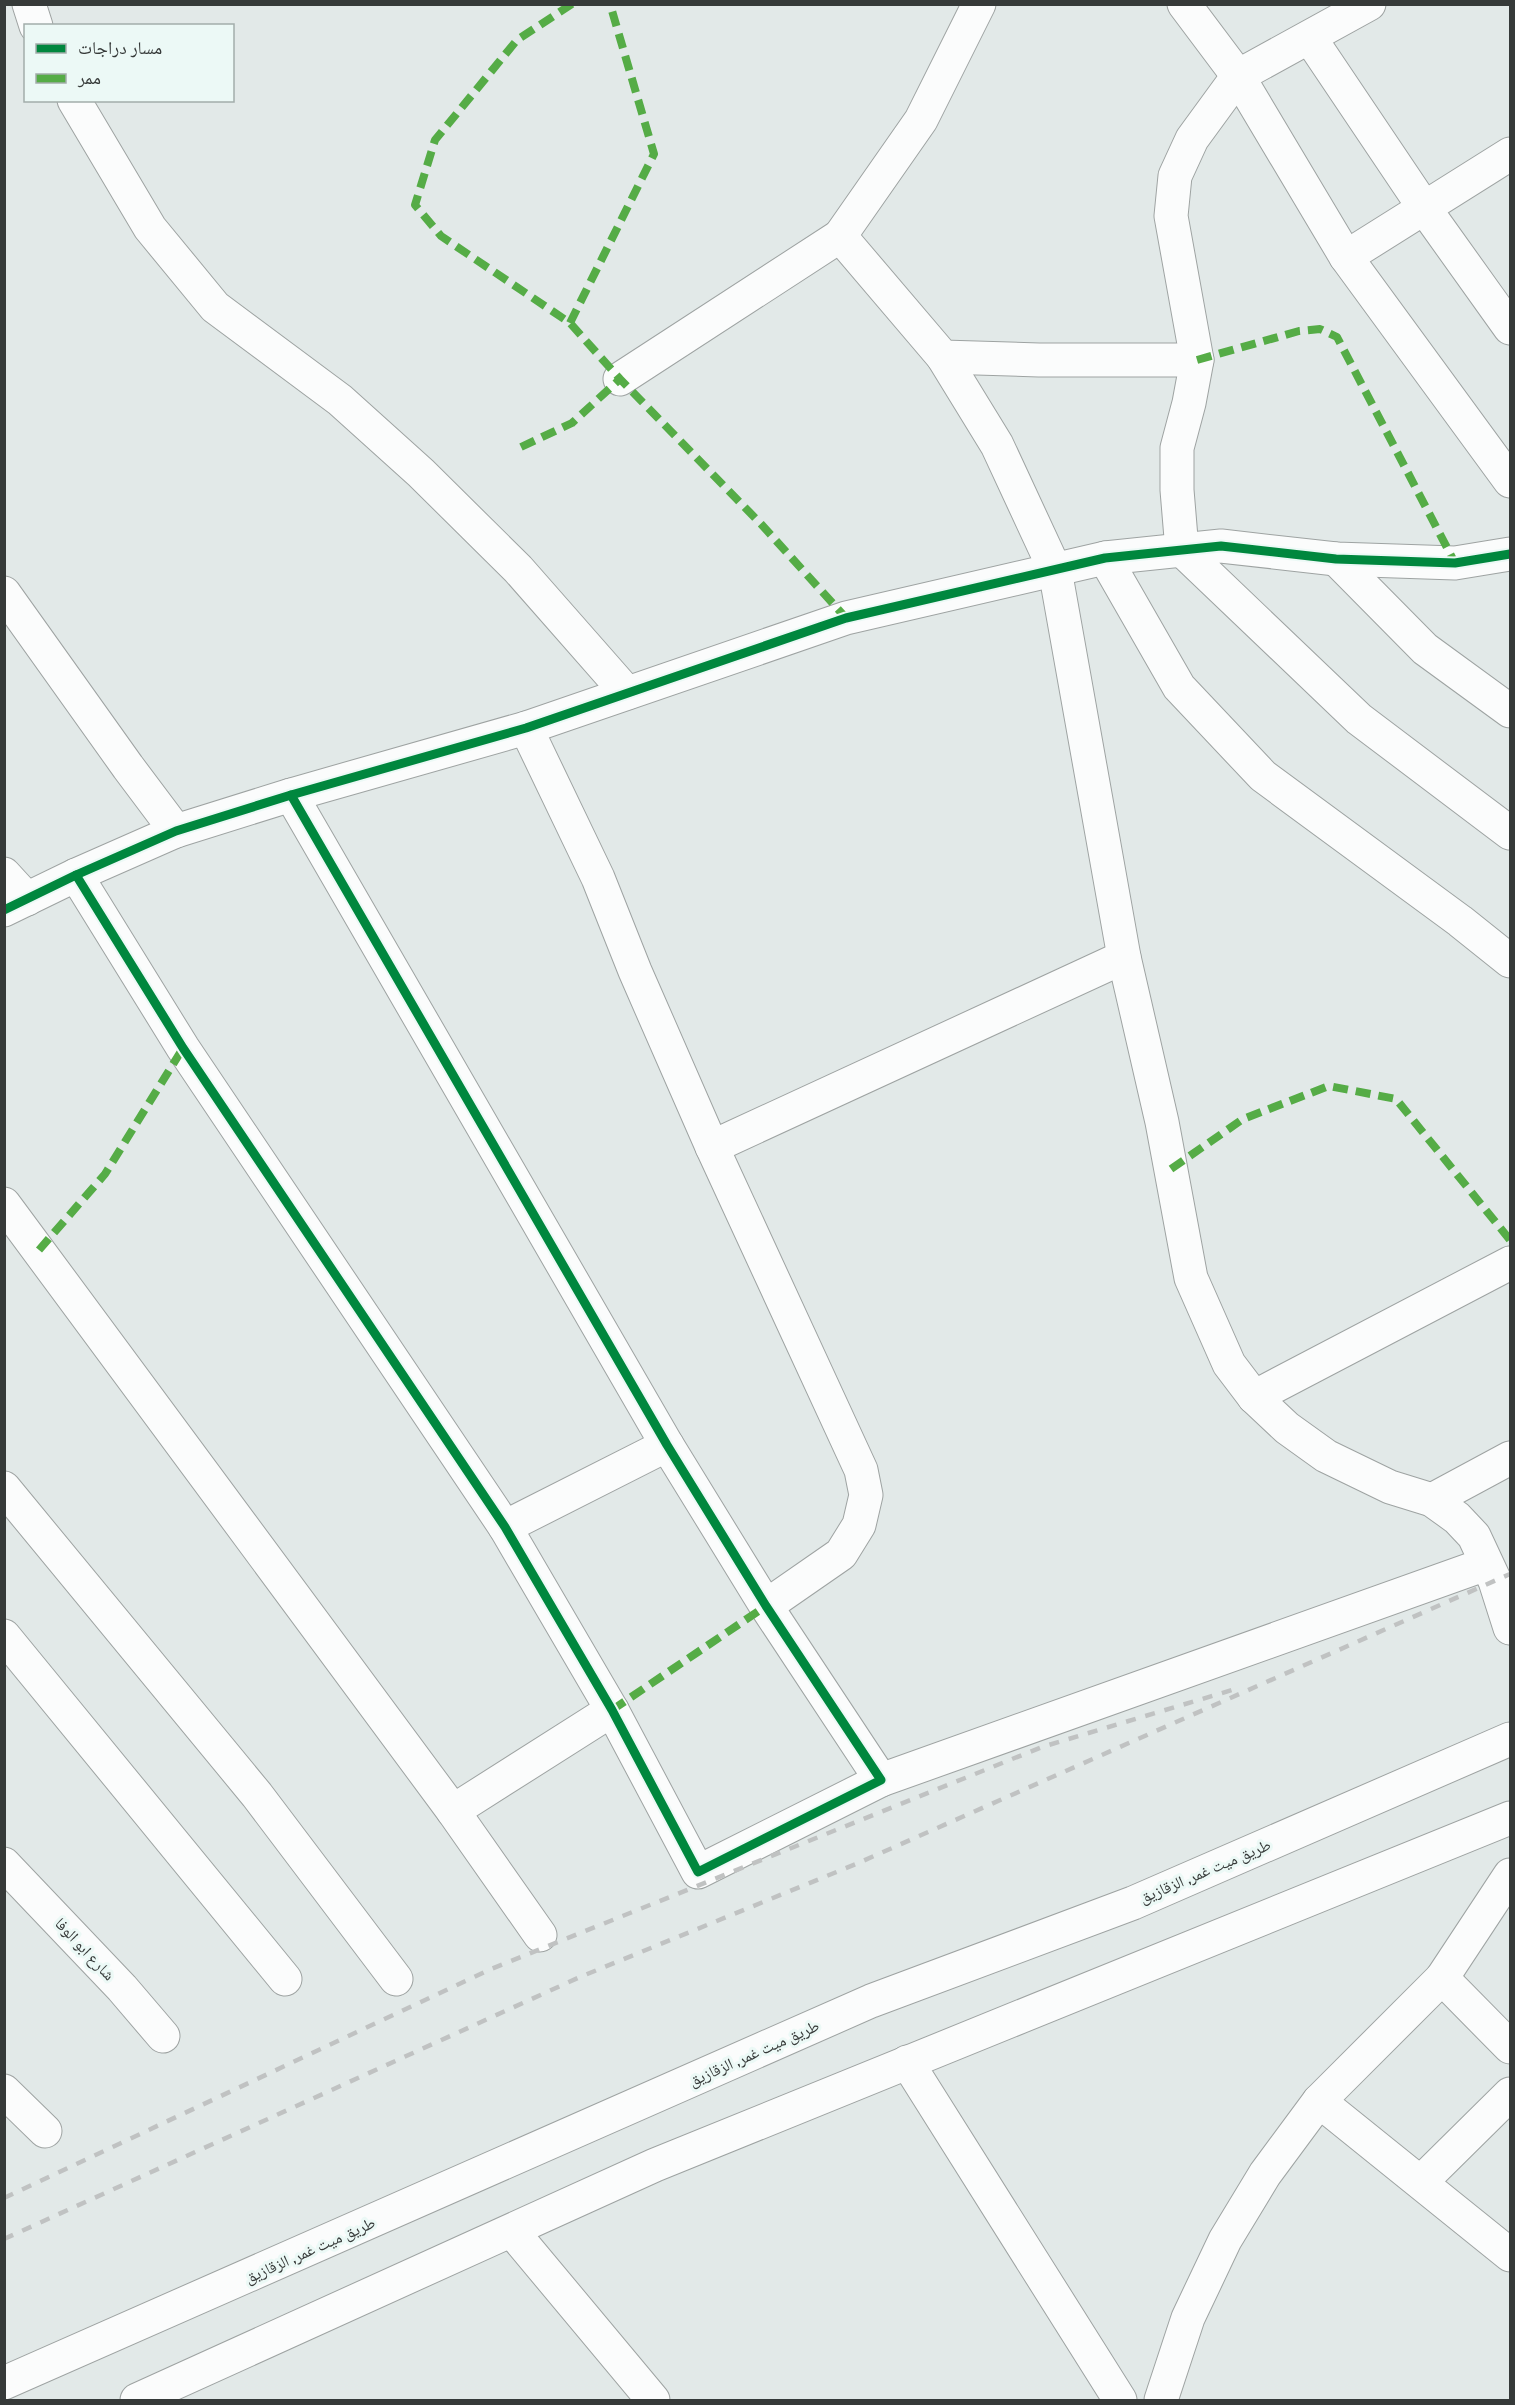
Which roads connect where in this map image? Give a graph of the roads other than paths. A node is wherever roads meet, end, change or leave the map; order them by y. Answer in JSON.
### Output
{"nodes":[{"id":1,"x":29,"y":4,"type":"edge"},
{"id":2,"x":979,"y":4,"type":"edge"},
{"id":3,"x":1184,"y":4,"type":"edge"},
{"id":4,"x":1369,"y":4,"type":"edge"},
{"id":5,"x":35,"y":24,"type":"edge"},
{"id":6,"x":1310,"y":38,"type":"junction"},
{"id":7,"x":1238,"y":76,"type":"junction"},
{"id":8,"x":75,"y":102,"type":"edge"},
{"id":9,"x":1510,"y":154,"type":"edge"},
{"id":10,"x":1425,"y":209,"type":"junction"},
{"id":11,"x":840,"y":236,"type":"junction"},
{"id":12,"x":1346,"y":257,"type":"junction"},
{"id":13,"x":1510,"y":328,"type":"edge"},
{"id":14,"x":943,"y":357,"type":"junction"},
{"id":15,"x":1197,"y":360,"type":"junction"},
{"id":16,"x":620,"y":379,"type":"dead end"},
{"id":17,"x":1510,"y":481,"type":"edge"},
{"id":18,"x":1182,"y":550,"type":"junction"},
{"id":19,"x":1510,"y":554,"type":"edge"},
{"id":20,"x":1105,"y":558,"type":"junction"},
{"id":21,"x":1336,"y":559,"type":"junction"},
{"id":22,"x":1055,"y":570,"type":"junction"},
{"id":23,"x":4,"y":592,"type":"edge"},
{"id":24,"x":627,"y":693,"type":"junction"},
{"id":25,"x":1510,"y":711,"type":"edge"},
{"id":26,"x":526,"y":728,"type":"junction"},
{"id":27,"x":291,"y":795,"type":"junction"},
{"id":28,"x":176,"y":831,"type":"junction"},
{"id":29,"x":1510,"y":833,"type":"edge"},
{"id":30,"x":4,"y":874,"type":"edge"},
{"id":31,"x":76,"y":875,"type":"junction"},
{"id":32,"x":16,"y":904,"type":"edge"},
{"id":33,"x":1124,"y":957,"type":"junction"},
{"id":34,"x":1510,"y":962,"type":"edge"},
{"id":35,"x":712,"y":1147,"type":"junction"},
{"id":36,"x":4,"y":1204,"type":"edge"},
{"id":37,"x":1510,"y":1263,"type":"edge"},
{"id":38,"x":1254,"y":1397,"type":"junction"},
{"id":39,"x":666,"y":1445,"type":"junction"},
{"id":40,"x":1510,"y":1458,"type":"edge"},
{"id":41,"x":4,"y":1488,"type":"edge"},
{"id":42,"x":1432,"y":1500,"type":"junction"},
{"id":43,"x":505,"y":1527,"type":"junction"},
{"id":44,"x":1486,"y":1564,"type":"junction"},
{"id":45,"x":766,"y":1606,"type":"junction"},
{"id":46,"x":1510,"y":1628,"type":"edge"},
{"id":47,"x":4,"y":1636,"type":"edge"},
{"id":48,"x":612,"y":1710,"type":"junction"},
{"id":49,"x":1510,"y":1739,"type":"edge"},
{"id":50,"x":882,"y":1780,"type":"junction"},
{"id":51,"x":453,"y":1811,"type":"junction"},
{"id":52,"x":1510,"y":1818,"type":"edge"},
{"id":53,"x":4,"y":1864,"type":"edge"},
{"id":54,"x":1510,"y":1875,"type":"edge"},
{"id":55,"x":540,"y":1935,"type":"dead end"},
{"id":56,"x":1442,"y":1978,"type":"junction"},
{"id":57,"x":285,"y":1979,"type":"dead end"},
{"id":58,"x":396,"y":1979,"type":"dead end"},
{"id":59,"x":163,"y":2036,"type":"dead end"},
{"id":60,"x":1510,"y":2047,"type":"edge"},
{"id":61,"x":907,"y":2062,"type":"junction"},
{"id":62,"x":4,"y":2091,"type":"edge"},
{"id":63,"x":1510,"y":2094,"type":"edge"},
{"id":64,"x":1319,"y":2101,"type":"junction"},
{"id":65,"x":45,"y":2131,"type":"dead end"},
{"id":66,"x":1421,"y":2182,"type":"junction"},
{"id":67,"x":512,"y":2231,"type":"junction"},
{"id":68,"x":1510,"y":2255,"type":"edge"},
{"id":69,"x":4,"y":2383,"type":"edge"},
{"id":70,"x":137,"y":2400,"type":"edge"},
{"id":71,"x":653,"y":2400,"type":"edge"},
{"id":72,"x":1120,"y":2400,"type":"edge"},
{"id":73,"x":1161,"y":2400,"type":"edge"}],
"edges":[{"from":1,"to":5,"type":"main road"},
{"from":2,"to":11,"type":"main road"},
{"from":3,"to":7,"type":"main road"},
{"from":4,"to":6,"type":"main road"},
{"from":6,"to":7,"type":"main road"},
{"from":6,"to":10,"type":"main road"},
{"from":7,"to":12,"type":"main road"},
{"from":7,"to":15,"type":"main road"},
{"from":8,"to":24,"type":"main road"},
{"from":9,"to":10,"type":"main road"},
{"from":10,"to":12,"type":"main road"},
{"from":10,"to":13,"type":"main road"},
{"from":11,"to":14,"type":"main road"},
{"from":11,"to":16,"type":"main road"},
{"from":12,"to":17,"type":"main road"},
{"from":14,"to":15,"type":"main road"},
{"from":14,"to":22,"type":"main road"},
{"from":15,"to":18,"type":"main road"},
{"from":18,"to":20,"type":"main road"},
{"from":18,"to":21,"type":"main road"},
{"from":18,"to":29,"type":"main road"},
{"from":19,"to":21,"type":"main road"},
{"from":20,"to":22,"type":"main road"},
{"from":20,"to":34,"type":"main road"},
{"from":21,"to":25,"type":"main road"},
{"from":22,"to":24,"type":"main road"},
{"from":22,"to":33,"type":"main road"},
{"from":23,"to":28,"type":"main road"},
{"from":24,"to":26,"type":"main road"},
{"from":26,"to":27,"type":"main road"},
{"from":26,"to":35,"type":"main road"},
{"from":27,"to":28,"type":"main road"},
{"from":27,"to":39,"type":"main road"},
{"from":28,"to":31,"type":"main road"},
{"from":30,"to":32,"type":"main road"},
{"from":31,"to":32,"type":"main road"},
{"from":31,"to":43,"type":"main road"},
{"from":33,"to":35,"type":"main road"},
{"from":33,"to":38,"type":"main road"},
{"from":35,"to":45,"type":"main road"},
{"from":36,"to":51,"type":"main road"},
{"from":37,"to":38,"type":"main road"},
{"from":38,"to":42,"type":"main road"},
{"from":39,"to":43,"type":"main road"},
{"from":39,"to":45,"type":"main road"},
{"from":40,"to":42,"type":"main road"},
{"from":41,"to":58,"type":"main road"},
{"from":42,"to":44,"type":"main road"},
{"from":43,"to":48,"type":"main road"},
{"from":44,"to":46,"type":"main road"},
{"from":44,"to":50,"type":"main road"},
{"from":45,"to":50,"type":"main road"},
{"from":47,"to":57,"type":"main road"},
{"from":48,"to":50,"type":"main road"},
{"from":48,"to":51,"type":"main road"},
{"from":49,"to":69,"type":"main road","name":"طريق ميت غمر, الزقازيق"},
{"from":51,"to":55,"type":"main road"},
{"from":52,"to":61,"type":"main road"},
{"from":53,"to":59,"type":"main road","name":"شارع ابو الوفا"},
{"from":54,"to":56,"type":"main road"},
{"from":56,"to":60,"type":"main road"},
{"from":56,"to":64,"type":"main road"},
{"from":61,"to":67,"type":"main road"},
{"from":61,"to":72,"type":"main road"},
{"from":62,"to":65,"type":"main road"},
{"from":63,"to":66,"type":"main road"},
{"from":64,"to":66,"type":"main road"},
{"from":64,"to":73,"type":"main road"},
{"from":66,"to":68,"type":"main road"},
{"from":67,"to":70,"type":"main road"},
{"from":67,"to":71,"type":"main road"}]}
